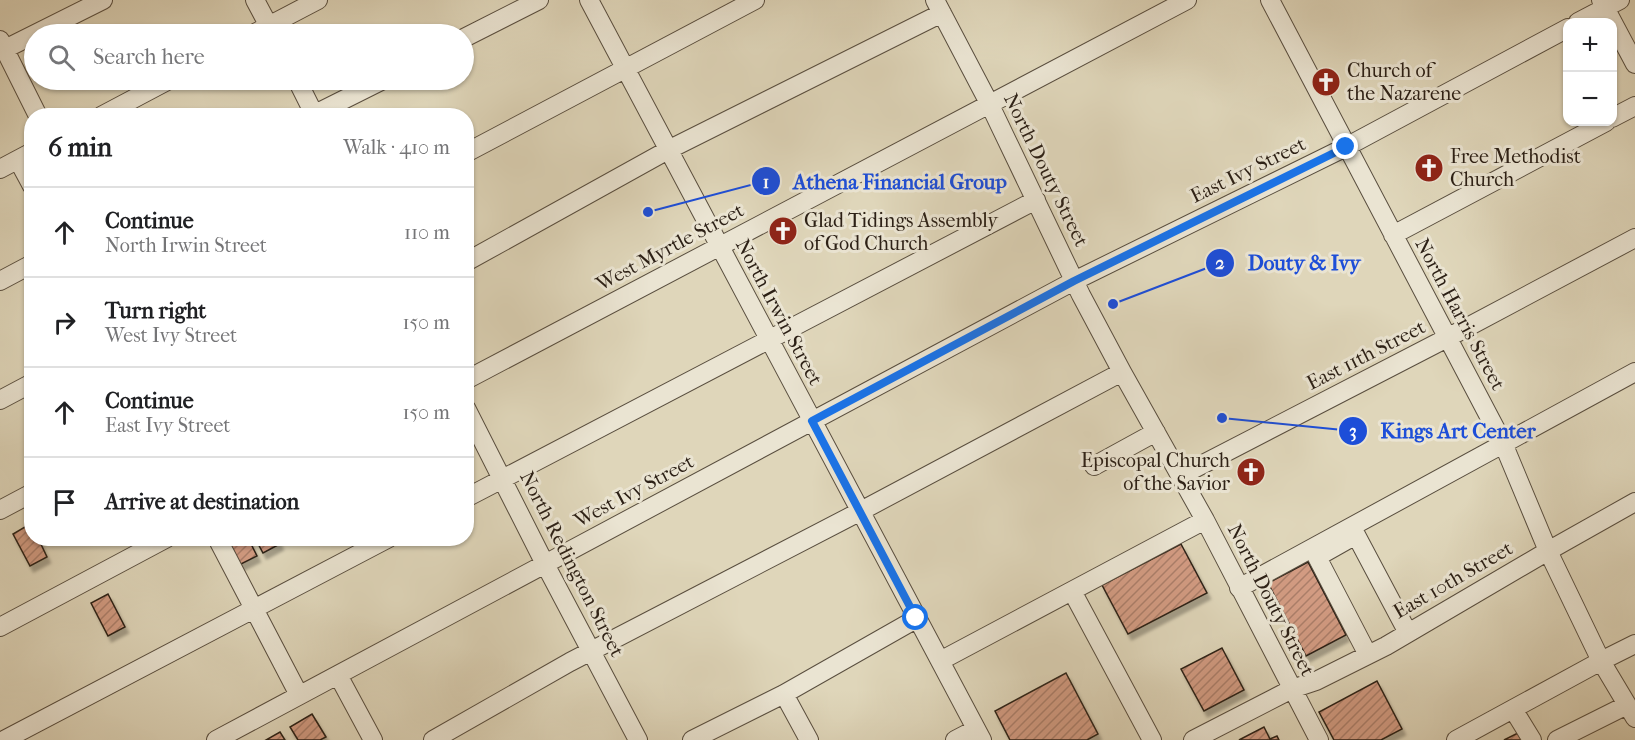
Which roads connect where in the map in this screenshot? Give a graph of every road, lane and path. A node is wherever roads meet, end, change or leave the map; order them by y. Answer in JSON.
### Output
{"nodes":[{"id":1,"x":103,"y":0,"type":"edge"},
{"id":2,"x":255,"y":0,"type":"edge"},
{"id":3,"x":318,"y":0,"type":"edge"},
{"id":4,"x":539,"y":0,"type":"edge"},
{"id":5,"x":589,"y":0,"type":"edge"},
{"id":6,"x":754,"y":0,"type":"edge"},
{"id":7,"x":1187,"y":0,"type":"edge"},
{"id":8,"x":1269,"y":0,"type":"edge"},
{"id":9,"x":1609,"y":3,"type":"edge"},
{"id":10,"x":938,"y":7,"type":"edge"},
{"id":11,"x":1585,"y":18,"type":"edge"},
{"id":12,"x":49,"y":24,"type":"edge"},
{"id":13,"x":262,"y":24,"type":"edge"},
{"id":14,"x":278,"y":24,"type":"edge"},
{"id":15,"x":1563,"y":31,"type":"edge"},
{"id":16,"x":474,"y":33,"type":"edge"},
{"id":17,"x":24,"y":35,"type":"edge"},
{"id":18,"x":2,"y":45,"type":"edge"},
{"id":19,"x":1635,"y":64,"type":"edge"},
{"id":20,"x":625,"y":69,"type":"junction"},
{"id":21,"x":24,"y":88,"type":"edge"},
{"id":22,"x":25,"y":90,"type":"edge"},
{"id":23,"x":149,"y":90,"type":"edge"},
{"id":24,"x":302,"y":90,"type":"edge"},
{"id":25,"x":363,"y":90,"type":"edge"},
{"id":26,"x":989,"y":104,"type":"junction"},
{"id":27,"x":1635,"y":106,"type":"edge"},
{"id":28,"x":34,"y":108,"type":"edge"},
{"id":29,"x":116,"y":108,"type":"edge"},
{"id":30,"x":310,"y":108,"type":"edge"},
{"id":31,"x":327,"y":108,"type":"edge"},
{"id":32,"x":1617,"y":115,"type":"edge"},
{"id":33,"x":1598,"y":126,"type":"edge"},
{"id":34,"x":1346,"y":147,"type":"junction"},
{"id":35,"x":474,"y":149,"type":"edge"},
{"id":36,"x":668,"y":150,"type":"junction"},
{"id":37,"x":24,"y":157,"type":"edge"},
{"id":38,"x":0,"y":169,"type":"edge"},
{"id":39,"x":1035,"y":200,"type":"junction"},
{"id":40,"x":1393,"y":235,"type":"junction"},
{"id":41,"x":1635,"y":238,"type":"edge"},
{"id":42,"x":719,"y":246,"type":"junction"},
{"id":43,"x":474,"y":258,"type":"edge"},
{"id":44,"x":24,"y":268,"type":"edge"},
{"id":45,"x":0,"y":281,"type":"edge"},
{"id":46,"x":1074,"y":281,"type":"junction"},
{"id":47,"x":1447,"y":338,"type":"junction"},
{"id":48,"x":768,"y":340,"type":"junction"},
{"id":49,"x":1122,"y":372,"type":"junction"},
{"id":50,"x":1635,"y":372,"type":"edge"},
{"id":51,"x":474,"y":376,"type":"edge"},
{"id":52,"x":24,"y":387,"type":"edge"},
{"id":53,"x":0,"y":400,"type":"edge"},
{"id":54,"x":812,"y":421,"type":"junction"},
{"id":55,"x":474,"y":424,"type":"edge"},
{"id":56,"x":1156,"y":432,"type":"junction"},
{"id":57,"x":1503,"y":443,"type":"junction"},
{"id":58,"x":1094,"y":466,"type":"dead end"},
{"id":59,"x":1180,"y":476,"type":"junction"},
{"id":60,"x":502,"y":479,"type":"junction"},
{"id":61,"x":474,"y":494,"type":"edge"},
{"id":62,"x":24,"y":497,"type":"edge"},
{"id":63,"x":1635,"y":502,"type":"edge"},
{"id":64,"x":0,"y":510,"type":"edge"},
{"id":65,"x":859,"y":512,"type":"junction"},
{"id":66,"x":1204,"y":520,"type":"junction"},
{"id":67,"x":152,"y":546,"type":"edge"},
{"id":68,"x":221,"y":546,"type":"edge"},
{"id":69,"x":374,"y":546,"type":"edge"},
{"id":70,"x":1548,"y":550,"type":"junction"},
{"id":71,"x":545,"y":564,"type":"junction"},
{"id":72,"x":1239,"y":588,"type":"junction"},
{"id":73,"x":1072,"y":591,"type":"junction"},
{"id":74,"x":254,"y":609,"type":"junction"},
{"id":75,"x":916,"y":618,"type":"junction"},
{"id":76,"x":0,"y":627,"type":"edge"},
{"id":77,"x":1408,"y":633,"type":"junction"},
{"id":78,"x":1635,"y":644,"type":"edge"},
{"id":79,"x":591,"y":651,"type":"junction"},
{"id":80,"x":1368,"y":655,"type":"junction"},
{"id":81,"x":940,"y":661,"type":"junction"},
{"id":82,"x":1601,"y":661,"type":"junction"},
{"id":83,"x":338,"y":675,"type":"junction"},
{"id":84,"x":1292,"y":689,"type":"junction"},
{"id":85,"x":783,"y":694,"type":"junction"},
{"id":86,"x":299,"y":695,"type":"junction"},
{"id":87,"x":1513,"y":709,"type":"junction"},
{"id":88,"x":1631,"y":711,"type":"edge"},
{"id":89,"x":979,"y":734,"type":"edge"},
{"id":90,"x":4,"y":740,"type":"edge"},
{"id":91,"x":216,"y":740,"type":"edge"},
{"id":92,"x":373,"y":740,"type":"edge"},
{"id":93,"x":433,"y":740,"type":"edge"},
{"id":94,"x":638,"y":740,"type":"edge"},
{"id":95,"x":692,"y":740,"type":"edge"},
{"id":96,"x":809,"y":740,"type":"edge"},
{"id":97,"x":955,"y":740,"type":"edge"},
{"id":98,"x":1152,"y":740,"type":"edge"},
{"id":99,"x":1193,"y":740,"type":"edge"},
{"id":100,"x":1319,"y":740,"type":"edge"},
{"id":101,"x":1456,"y":740,"type":"edge"},
{"id":102,"x":1532,"y":740,"type":"edge"},
{"id":103,"x":1557,"y":740,"type":"edge"}],
"edges":[{"from":1,"to":12,"type":"street"},
{"from":2,"to":13,"type":"street"},
{"from":3,"to":14,"type":"street"},
{"from":4,"to":16,"type":"street"},
{"from":5,"to":20,"type":"street","name":"North Irwin Street"},
{"from":6,"to":20,"type":"street"},
{"from":7,"to":26,"type":"street","name":"West Myrtle Street"},
{"from":8,"to":34,"type":"street","name":"North Harris Street"},
{"from":9,"to":11,"type":"street"},
{"from":9,"to":19,"type":"street"},
{"from":10,"to":26,"type":"street","name":"North Douty Street"},
{"from":10,"to":36,"type":"street"},
{"from":15,"to":34,"type":"street","name":"East Ivy Street"},
{"from":17,"to":18,"type":"street"},
{"from":18,"to":21,"type":"street"},
{"from":20,"to":35,"type":"street"},
{"from":20,"to":36,"type":"street","name":"North Irwin Street"},
{"from":22,"to":28,"type":"street"},
{"from":23,"to":29,"type":"street"},
{"from":24,"to":30,"type":"street"},
{"from":25,"to":31,"type":"street"},
{"from":26,"to":39,"type":"street","name":"North Douty Street"},
{"from":26,"to":42,"type":"street","name":"West Myrtle Street"},
{"from":27,"to":32,"type":"street"},
{"from":33,"to":40,"type":"street"},
{"from":34,"to":40,"type":"street","name":"North Harris Street"},
{"from":34,"to":46,"type":"street","name":"East Ivy Street"},
{"from":36,"to":42,"type":"street","name":"North Irwin Street"},
{"from":36,"to":43,"type":"street"},
{"from":37,"to":38,"type":"street"},
{"from":39,"to":46,"type":"street","name":"North Douty Street"},
{"from":39,"to":48,"type":"street"},
{"from":40,"to":47,"type":"street","name":"North Harris Street"},
{"from":41,"to":47,"type":"street","name":"East 11th Street"},
{"from":42,"to":48,"type":"street","name":"North Irwin Street"},
{"from":42,"to":51,"type":"street","name":"West Myrtle Street"},
{"from":44,"to":45,"type":"street"},
{"from":46,"to":49,"type":"street","name":"North Douty Street"},
{"from":46,"to":54,"type":"street","name":"West Ivy Street"},
{"from":47,"to":57,"type":"street","name":"North Harris Street"},
{"from":47,"to":59,"type":"street","name":"East 11th Street"},
{"from":48,"to":54,"type":"street","name":"North Irwin Street"},
{"from":48,"to":60,"type":"street"},
{"from":49,"to":56,"type":"street","name":"North Douty Street"},
{"from":49,"to":65,"type":"street"},
{"from":50,"to":57,"type":"street"},
{"from":52,"to":53,"type":"street"},
{"from":54,"to":65,"type":"street","name":"North Irwin Street"},
{"from":54,"to":71,"type":"street","name":"West Ivy Street"},
{"from":55,"to":60,"type":"street","name":"North Redington Street"},
{"from":56,"to":58,"type":"street"},
{"from":56,"to":59,"type":"street","name":"North Douty Street"},
{"from":57,"to":70,"type":"street","name":"North Harris Street"},
{"from":57,"to":72,"type":"street"},
{"from":59,"to":66,"type":"street","name":"North Douty Street"},
{"from":60,"to":61,"type":"street"},
{"from":60,"to":71,"type":"street","name":"North Redington Street"},
{"from":62,"to":64,"type":"street"},
{"from":63,"to":70,"type":"street","name":"East 10th Street"},
{"from":65,"to":75,"type":"street","name":"North Irwin Street"},
{"from":65,"to":79,"type":"street"},
{"from":66,"to":72,"type":"street","name":"North Douty Street"},
{"from":66,"to":73,"type":"street"},
{"from":67,"to":76,"type":"street"},
{"from":68,"to":74,"type":"street"},
{"from":69,"to":74,"type":"street"},
{"from":70,"to":77,"type":"street","name":"East 10th Street"},
{"from":70,"to":82,"type":"street","name":"North Harris Street"},
{"from":71,"to":79,"type":"street","name":"North Redington Street"},
{"from":71,"to":83,"type":"street","name":"West Ivy Street"},
{"from":72,"to":84,"type":"street","name":"North Douty Street"},
{"from":73,"to":81,"type":"street"},
{"from":73,"to":98,"type":"street"},
{"from":74,"to":86,"type":"street"},
{"from":74,"to":90,"type":"street"},
{"from":75,"to":81,"type":"street","name":"North Irwin Street"},
{"from":75,"to":85,"type":"street"},
{"from":77,"to":80,"type":"street","name":"East 10th Street"},
{"from":77,"to":80,"type":"street"},
{"from":78,"to":82,"type":"street"},
{"from":79,"to":93,"type":"street"},
{"from":79,"to":94,"type":"street","name":"North Redington Street"},
{"from":80,"to":84,"type":"street","name":"East 10th Street"},
{"from":81,"to":89,"type":"street","name":"North Irwin Street"},
{"from":82,"to":87,"type":"street"},
{"from":82,"to":88,"type":"street","name":"North Harris Street"},
{"from":83,"to":86,"type":"street","name":"West Ivy Street"},
{"from":83,"to":92,"type":"street"},
{"from":84,"to":99,"type":"street","name":"East 10th Street"},
{"from":84,"to":100,"type":"street","name":"North Douty Street"},
{"from":85,"to":95,"type":"street"},
{"from":85,"to":96,"type":"street"},
{"from":86,"to":91,"type":"street","name":"West Ivy Street"},
{"from":87,"to":101,"type":"street"},
{"from":87,"to":102,"type":"street"},
{"from":88,"to":103,"type":"street"},
{"from":89,"to":97,"type":"street"}]}
